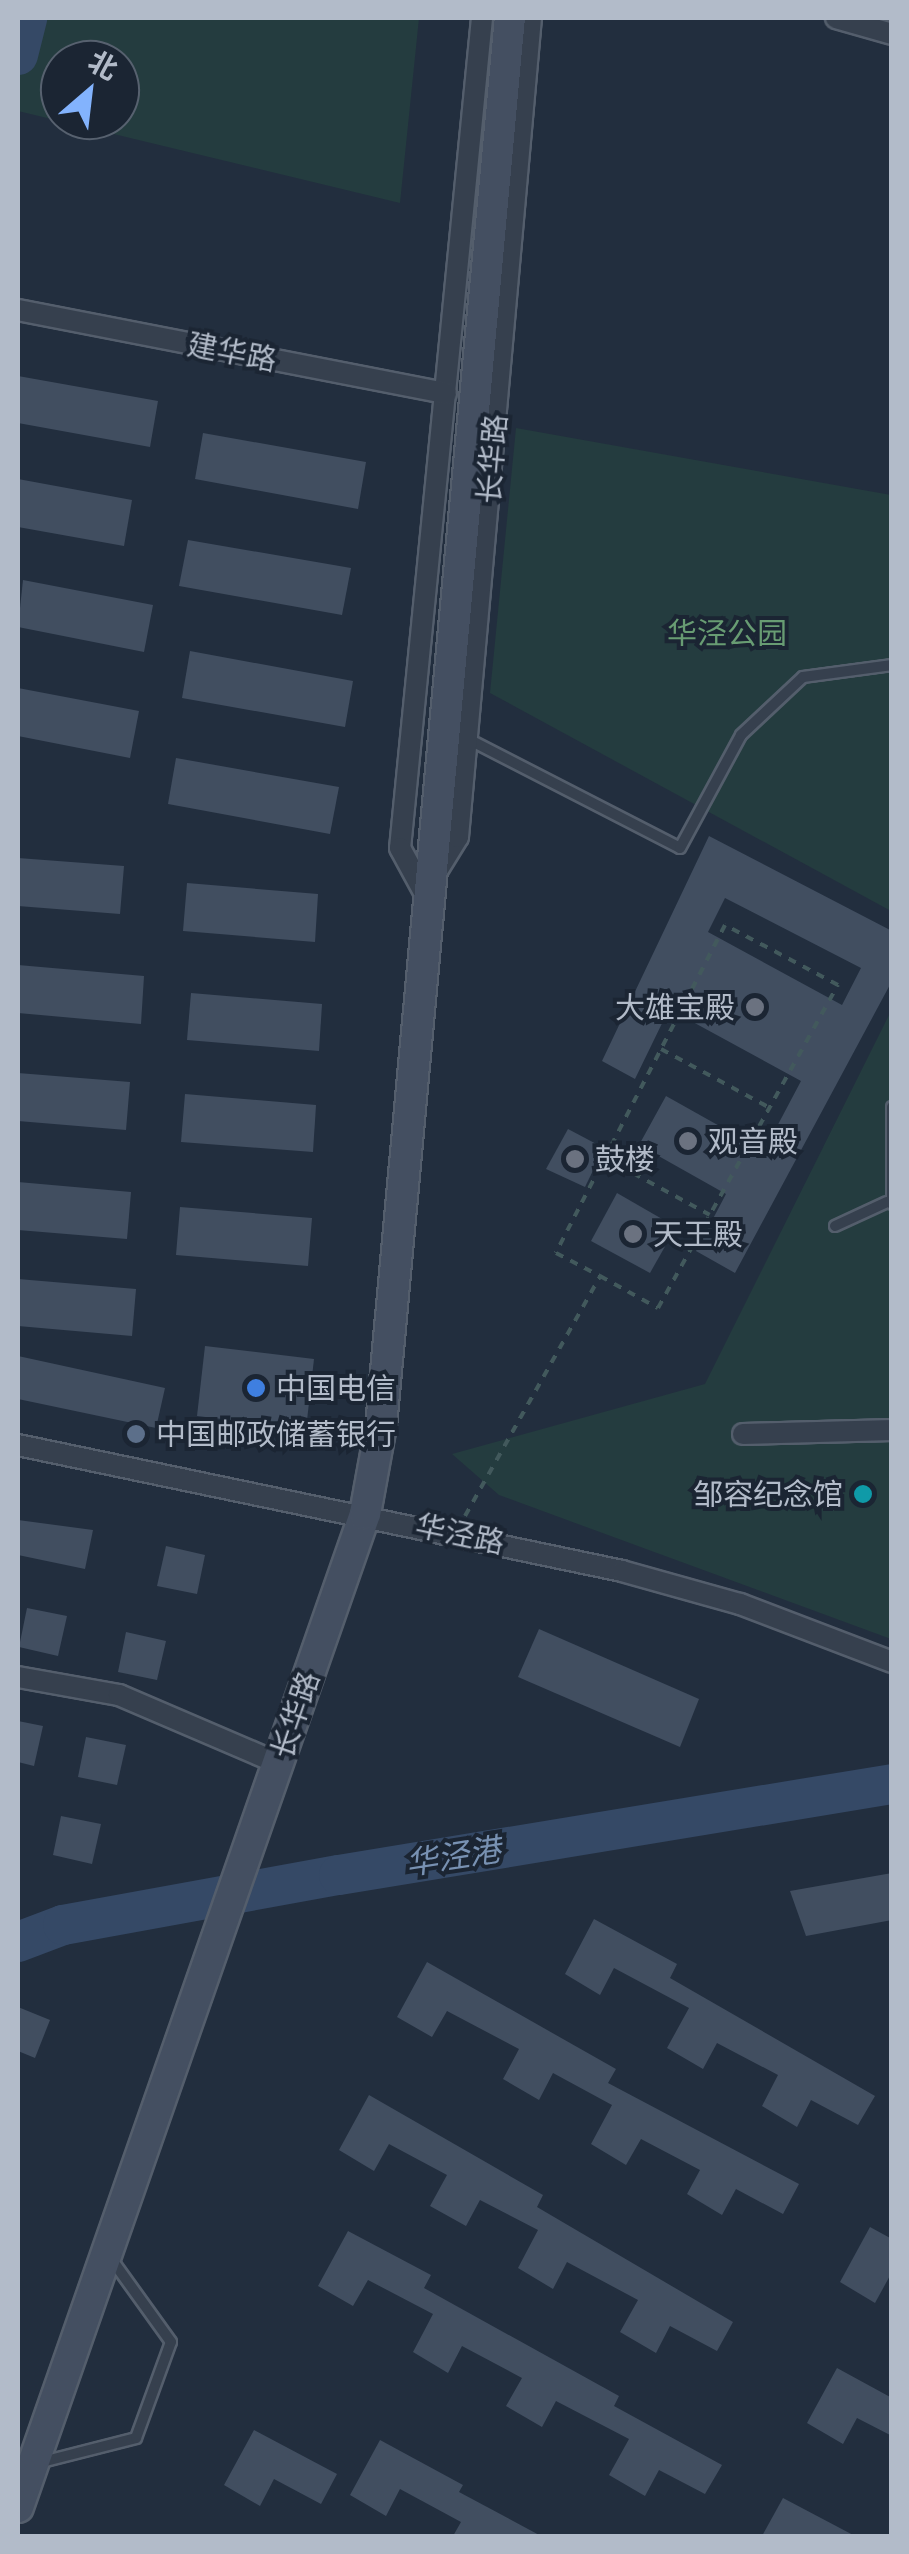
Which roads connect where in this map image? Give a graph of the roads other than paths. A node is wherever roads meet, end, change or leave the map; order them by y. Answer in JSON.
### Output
{"nodes":[{"id":1,"x":482,"y":18,"type":"edge"},
{"id":2,"x":510,"y":18,"type":"edge"},
{"id":3,"x":531,"y":18,"type":"edge"},
{"id":4,"x":545,"y":18,"type":"edge"},
{"id":5,"x":836,"y":18,"type":"edge"},
{"id":6,"x":892,"y":34,"type":"edge"},
{"id":7,"x":528,"y":54,"type":"junction"},
{"id":8,"x":18,"y":310,"type":"edge"},
{"id":9,"x":446,"y":393,"type":"junction"},
{"id":10,"x":892,"y":665,"type":"edge"},
{"id":11,"x":467,"y":738,"type":"junction"},
{"id":12,"x":424,"y":892,"type":"junction"},
{"id":13,"x":892,"y":1106,"type":"edge"},
{"id":14,"x":889,"y":1203,"type":"edge"},
{"id":15,"x":834,"y":1226,"type":"dead end"},
{"id":16,"x":892,"y":1430,"type":"edge"},
{"id":17,"x":742,"y":1434,"type":"dead end"},
{"id":18,"x":18,"y":1445,"type":"edge"},
{"id":19,"x":365,"y":1514,"type":"junction"},
{"id":20,"x":892,"y":1662,"type":"edge"},
{"id":21,"x":18,"y":1677,"type":"edge"},
{"id":22,"x":278,"y":1763,"type":"junction"},
{"id":23,"x":106,"y":2252,"type":"junction"},
{"id":24,"x":32,"y":2464,"type":"junction"},
{"id":25,"x":18,"y":2506,"type":"edge"}],
"edges":[{"from":1,"to":9,"type":"street","name":"长华路"},
{"from":2,"to":12,"type":"street","name":"长华路"},
{"from":3,"to":7,"type":"street","name":"长华路"},
{"from":4,"to":7,"type":"street"},
{"from":5,"to":6,"type":"street"},
{"from":7,"to":11,"type":"street","name":"长华路"},
{"from":8,"to":9,"type":"street","name":"建华路"},
{"from":9,"to":12,"type":"street","name":"长华路"},
{"from":10,"to":11,"type":"lane"},
{"from":11,"to":12,"type":"street","name":"长华路"},
{"from":12,"to":19,"type":"street","name":"长华路"},
{"from":13,"to":14,"type":"lane"},
{"from":14,"to":15,"type":"lane"},
{"from":16,"to":17,"type":"street"},
{"from":18,"to":19,"type":"street","name":"华泾路"},
{"from":19,"to":20,"type":"street","name":"华泾路"},
{"from":19,"to":22,"type":"street","name":"长华路"},
{"from":21,"to":22,"type":"street"},
{"from":22,"to":23,"type":"street","name":"长华路"},
{"from":23,"to":24,"type":"street","name":"长华路"},
{"from":23,"to":24,"type":"lane"},
{"from":24,"to":25,"type":"street","name":"长华路"}]}
